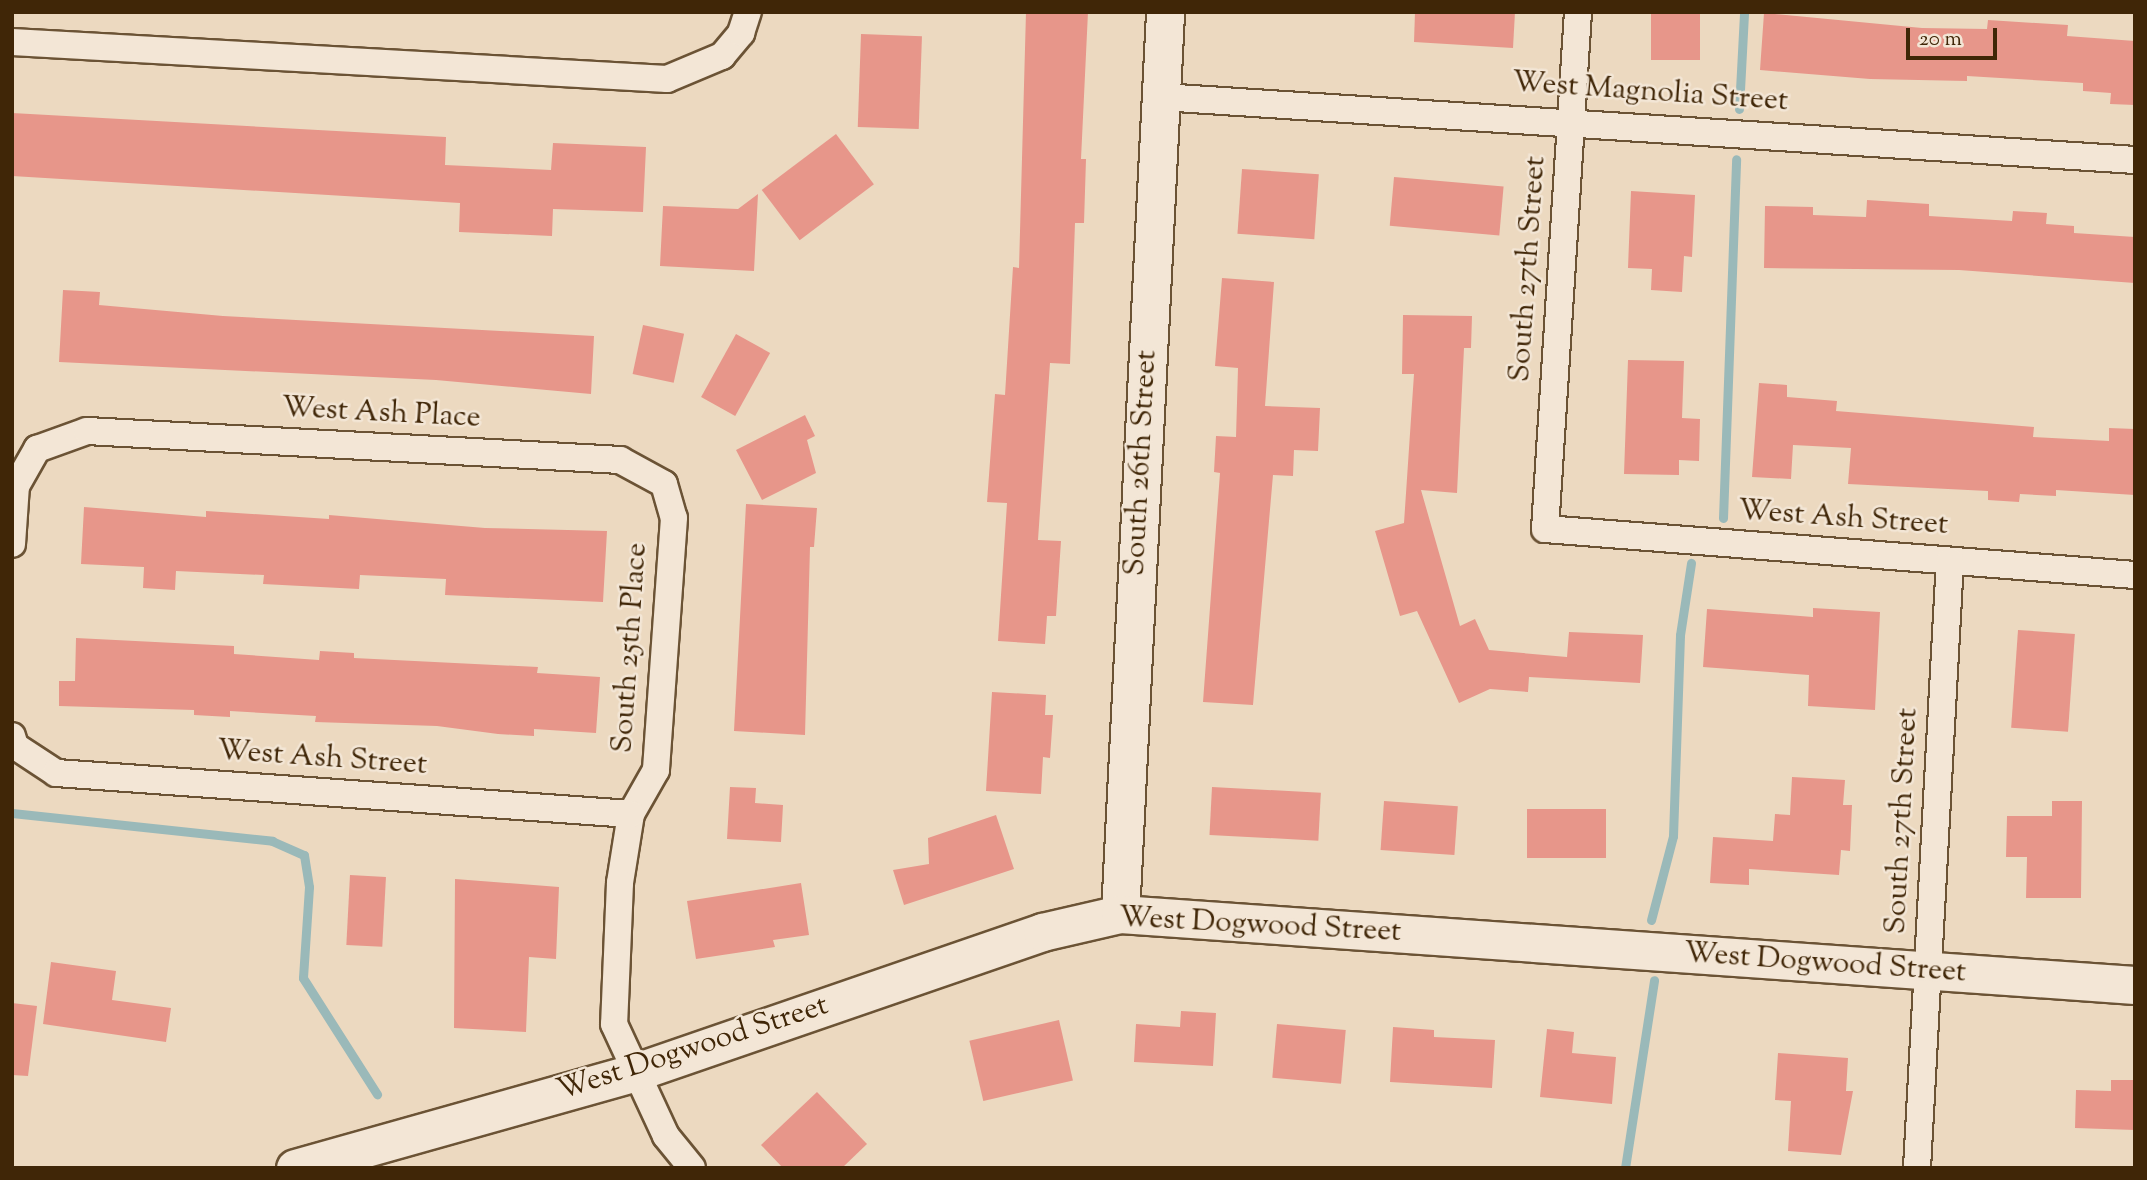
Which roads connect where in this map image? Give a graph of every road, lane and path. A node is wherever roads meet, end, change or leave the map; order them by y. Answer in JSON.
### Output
{"nodes":[{"id":1,"x":748,"y":12,"type":"edge"},
{"id":2,"x":1165,"y":12,"type":"edge"},
{"id":3,"x":1578,"y":12,"type":"edge"},
{"id":4,"x":12,"y":42,"type":"edge"},
{"id":5,"x":1161,"y":97,"type":"junction"},
{"id":6,"x":1573,"y":121,"type":"junction"},
{"id":7,"x":2135,"y":160,"type":"edge"},
{"id":8,"x":664,"y":484,"type":"joint"},
{"id":9,"x":1545,"y":529,"type":"joint"},
{"id":10,"x":12,"y":544,"type":"edge"},
{"id":11,"x":1950,"y":561,"type":"junction"},
{"id":12,"x":2135,"y":575,"type":"edge"},
{"id":13,"x":14,"y":741,"type":"edge"},
{"id":14,"x":631,"y":814,"type":"junction"},
{"id":15,"x":1120,"y":914,"type":"junction"},
{"id":16,"x":1928,"y":972,"type":"junction"},
{"id":17,"x":2135,"y":985,"type":"edge"},
{"id":18,"x":633,"y":1073,"type":"junction"},
{"id":19,"x":295,"y":1168,"type":"edge"},
{"id":20,"x":692,"y":1168,"type":"edge"},
{"id":21,"x":1917,"y":1168,"type":"edge"}],
"edges":[{"from":1,"to":4,"type":"street"},
{"from":2,"to":5,"type":"street","name":"South 26th Street"},
{"from":3,"to":6,"type":"street","name":"South 27th Street"},
{"from":5,"to":6,"type":"street","name":"West Magnolia Street"},
{"from":5,"to":15,"type":"street","name":"South 26th Street"},
{"from":6,"to":7,"type":"street","name":"West Magnolia Street"},
{"from":6,"to":9,"type":"street","name":"South 27th Street"},
{"from":8,"to":10,"type":"street","name":"West Ash Place"},
{"from":8,"to":14,"type":"street","name":"South 25th Place"},
{"from":9,"to":11,"type":"street","name":"West Ash Street"},
{"from":11,"to":12,"type":"street","name":"West Ash Street"},
{"from":11,"to":16,"type":"street","name":"South 27th Street"},
{"from":13,"to":14,"type":"street","name":"West Ash Street"},
{"from":14,"to":18,"type":"street","name":"South 25th Place"},
{"from":15,"to":16,"type":"street","name":"West Dogwood Street"},
{"from":15,"to":18,"type":"street","name":"West Dogwood Street"},
{"from":16,"to":17,"type":"street","name":"West Dogwood Street"},
{"from":16,"to":21,"type":"street","name":"South 27th Street"},
{"from":18,"to":19,"type":"street","name":"West Dogwood Street"},
{"from":18,"to":20,"type":"street","name":"South 25th Place"}]}
